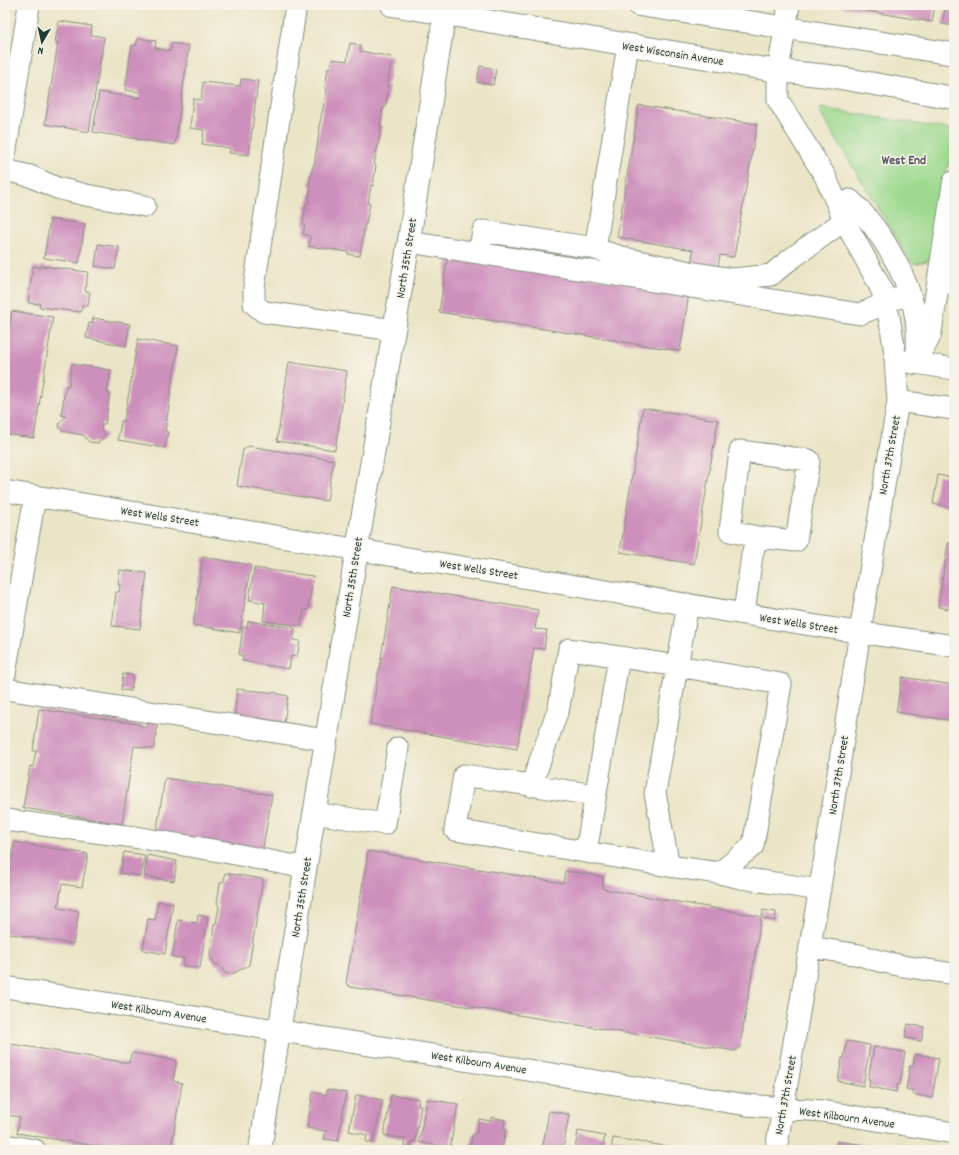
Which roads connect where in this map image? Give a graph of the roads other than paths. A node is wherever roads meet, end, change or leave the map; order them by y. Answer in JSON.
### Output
{"nodes":[{"id":1,"x":29,"y":5,"type":"edge"},
{"id":2,"x":296,"y":5,"type":"edge"},
{"id":3,"x":392,"y":5,"type":"edge"},
{"id":4,"x":639,"y":5,"type":"edge"},
{"id":5,"x":788,"y":5,"type":"edge"},
{"id":6,"x":445,"y":9,"type":"edge"},
{"id":7,"x":785,"y":28,"type":"junction"},
{"id":8,"x":628,"y":45,"type":"junction"},
{"id":9,"x":954,"y":54,"type":"edge"},
{"id":10,"x":778,"y":71,"type":"junction"},
{"id":11,"x":954,"y":98,"type":"edge"},
{"id":12,"x":5,"y":155,"type":"edge"},
{"id":13,"x":5,"y":170,"type":"edge"},
{"id":14,"x":954,"y":182,"type":"edge"},
{"id":15,"x":145,"y":206,"type":"dead end"},
{"id":16,"x":852,"y":214,"type":"junction"},
{"id":17,"x":409,"y":242,"type":"junction"},
{"id":18,"x":595,"y":249,"type":"junction"},
{"id":19,"x":479,"y":253,"type":"junction"},
{"id":20,"x":946,"y":282,"type":"edge"},
{"id":21,"x":909,"y":293,"type":"junction"},
{"id":22,"x":886,"y":302,"type":"junction"},
{"id":23,"x":394,"y":330,"type":"junction"},
{"id":24,"x":905,"y":361,"type":"junction"},
{"id":25,"x":954,"y":369,"type":"edge"},
{"id":26,"x":898,"y":400,"type":"junction"},
{"id":27,"x":954,"y":409,"type":"edge"},
{"id":28,"x":5,"y":491,"type":"edge"},
{"id":29,"x":34,"y":496,"type":"junction"},
{"id":30,"x":757,"y":537,"type":"junction"},
{"id":31,"x":357,"y":549,"type":"junction"},
{"id":32,"x":688,"y":604,"type":"junction"},
{"id":33,"x":744,"y":613,"type":"junction"},
{"id":34,"x":860,"y":632,"type":"junction"},
{"id":35,"x":954,"y":646,"type":"edge"},
{"id":36,"x":619,"y":657,"type":"junction"},
{"id":37,"x":678,"y":666,"type":"junction"},
{"id":38,"x":5,"y":674,"type":"edge"},
{"id":39,"x":5,"y":689,"type":"edge"},
{"id":40,"x":326,"y":740,"type":"junction"},
{"id":41,"x":398,"y":748,"type":"dead end"},
{"id":42,"x":531,"y":786,"type":"junction"},
{"id":43,"x":595,"y":795,"type":"junction"},
{"id":44,"x":314,"y":812,"type":"junction"},
{"id":45,"x":5,"y":820,"type":"edge"},
{"id":46,"x":586,"y":852,"type":"junction"},
{"id":47,"x":669,"y":866,"type":"junction"},
{"id":48,"x":305,"y":868,"type":"junction"},
{"id":49,"x":719,"y":873,"type":"junction"},
{"id":50,"x":820,"y":890,"type":"junction"},
{"id":51,"x":810,"y":947,"type":"junction"},
{"id":52,"x":954,"y":974,"type":"edge"},
{"id":53,"x":5,"y":987,"type":"edge"},
{"id":54,"x":280,"y":1032,"type":"junction"},
{"id":55,"x":783,"y":1108,"type":"junction"},
{"id":56,"x":954,"y":1133,"type":"edge"},
{"id":57,"x":5,"y":1145,"type":"edge"},
{"id":58,"x":35,"y":1150,"type":"edge"},
{"id":59,"x":260,"y":1150,"type":"edge"},
{"id":60,"x":776,"y":1150,"type":"edge"}],
"edges":[{"from":1,"to":12,"type":"street"},
{"from":2,"to":23,"type":"street"},
{"from":3,"to":6,"type":"main road","name":"West Wisconsin Avenue"},
{"from":4,"to":7,"type":"main road"},
{"from":5,"to":7,"type":"street","name":"North 37th Street"},
{"from":6,"to":8,"type":"main road","name":"West Wisconsin Avenue"},
{"from":6,"to":17,"type":"main road","name":"North 35th Street"},
{"from":7,"to":9,"type":"main road"},
{"from":7,"to":10,"type":"street","name":"North 37th Street"},
{"from":8,"to":10,"type":"main road","name":"West Wisconsin Avenue"},
{"from":8,"to":18,"type":"street"},
{"from":10,"to":11,"type":"main road","name":"West Wisconsin Avenue"},
{"from":10,"to":16,"type":"street","name":"North 37th Street"},
{"from":13,"to":15,"type":"street"},
{"from":14,"to":20,"type":"main road"},
{"from":16,"to":18,"type":"street"},
{"from":16,"to":21,"type":"street","name":"North 37th Street"},
{"from":16,"to":22,"type":"street","name":"North 37th Street"},
{"from":17,"to":19,"type":"street"},
{"from":17,"to":23,"type":"main road","name":"North 35th Street"},
{"from":18,"to":19,"type":"street"},
{"from":19,"to":22,"type":"street"},
{"from":20,"to":24,"type":"main road"},
{"from":21,"to":22,"type":"street"},
{"from":21,"to":24,"type":"street","name":"North 37th Street"},
{"from":22,"to":24,"type":"street","name":"North 37th Street"},
{"from":23,"to":31,"type":"main road","name":"North 35th Street"},
{"from":24,"to":25,"type":"street"},
{"from":24,"to":26,"type":"street","name":"North 37th Street"},
{"from":26,"to":27,"type":"street"},
{"from":26,"to":34,"type":"street","name":"North 37th Street"},
{"from":28,"to":29,"type":"street","name":"West Wells Street"},
{"from":29,"to":31,"type":"street","name":"West Wells Street"},
{"from":29,"to":38,"type":"street"},
{"from":30,"to":30,"type":"street"},
{"from":30,"to":33,"type":"street"},
{"from":31,"to":32,"type":"street","name":"West Wells Street"},
{"from":31,"to":40,"type":"main road","name":"North 35th Street"},
{"from":32,"to":33,"type":"street","name":"West Wells Street"},
{"from":32,"to":37,"type":"street"},
{"from":33,"to":34,"type":"street","name":"West Wells Street"},
{"from":34,"to":35,"type":"street","name":"West Wells Street"},
{"from":34,"to":50,"type":"street","name":"North 37th Street"},
{"from":36,"to":37,"type":"street"},
{"from":36,"to":42,"type":"street"},
{"from":36,"to":43,"type":"street"},
{"from":37,"to":47,"type":"street"},
{"from":37,"to":49,"type":"street"},
{"from":39,"to":40,"type":"street"},
{"from":40,"to":44,"type":"main road","name":"North 35th Street"},
{"from":41,"to":44,"type":"street"},
{"from":42,"to":43,"type":"street"},
{"from":42,"to":46,"type":"street"},
{"from":43,"to":46,"type":"street"},
{"from":44,"to":48,"type":"main road","name":"North 35th Street"},
{"from":45,"to":48,"type":"street"},
{"from":46,"to":47,"type":"street"},
{"from":47,"to":49,"type":"street"},
{"from":48,"to":54,"type":"main road","name":"North 35th Street"},
{"from":49,"to":50,"type":"street"},
{"from":50,"to":51,"type":"street","name":"North 37th Street"},
{"from":51,"to":52,"type":"street"},
{"from":51,"to":55,"type":"street","name":"North 37th Street"},
{"from":53,"to":54,"type":"street","name":"West Kilbourn Avenue"},
{"from":54,"to":55,"type":"street","name":"West Kilbourn Avenue"},
{"from":54,"to":59,"type":"main road","name":"North 35th Street"},
{"from":55,"to":56,"type":"street","name":"West Kilbourn Avenue"},
{"from":55,"to":60,"type":"street","name":"North 37th Street"},
{"from":57,"to":58,"type":"street"}]}
